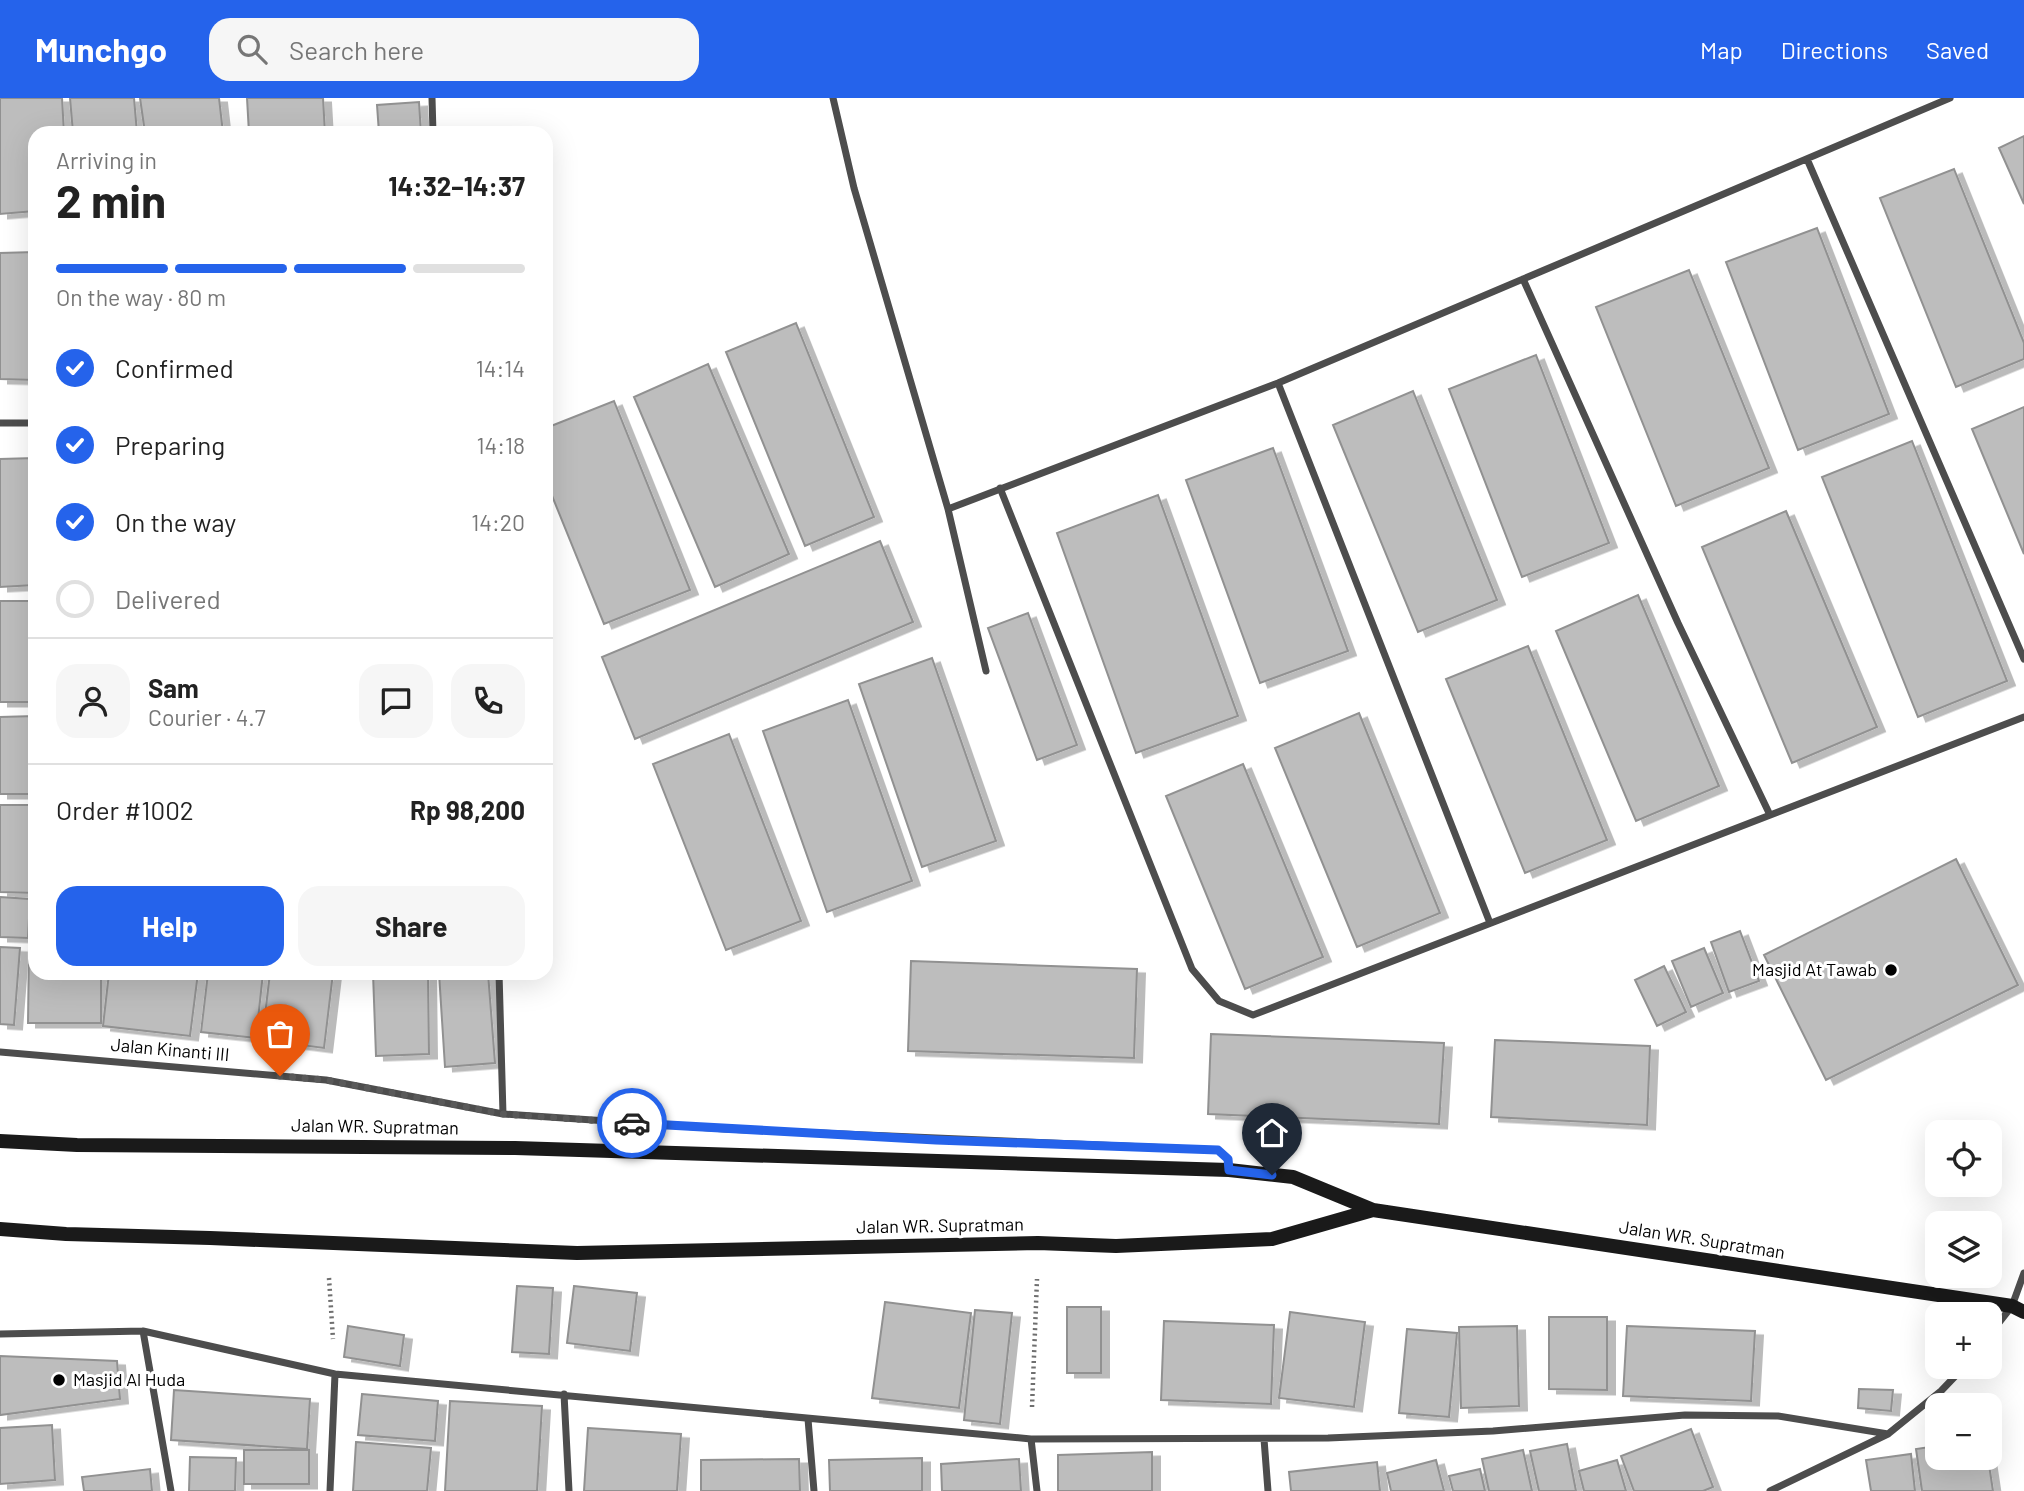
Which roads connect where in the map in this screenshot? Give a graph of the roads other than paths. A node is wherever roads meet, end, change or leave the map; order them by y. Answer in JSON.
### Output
{"nodes":[{"id":1,"x":432,"y":98,"type":"edge"},
{"id":2,"x":833,"y":98,"type":"edge"},
{"id":3,"x":1950,"y":98,"type":"edge"},
{"id":4,"x":433,"y":126,"type":"edge"},
{"id":5,"x":1807,"y":159,"type":"junction"},
{"id":6,"x":1523,"y":279,"type":"junction"},
{"id":7,"x":1278,"y":383,"type":"junction"},
{"id":8,"x":0,"y":423,"type":"edge"},
{"id":9,"x":28,"y":423,"type":"edge"},
{"id":10,"x":1000,"y":488,"type":"junction"},
{"id":11,"x":948,"y":509,"type":"junction"},
{"id":12,"x":2024,"y":659,"type":"edge"},
{"id":13,"x":986,"y":671,"type":"dead end"},
{"id":14,"x":2024,"y":717,"type":"edge"},
{"id":15,"x":1770,"y":815,"type":"junction"},
{"id":16,"x":1490,"y":923,"type":"junction"},
{"id":17,"x":499,"y":980,"type":"edge"},
{"id":18,"x":0,"y":1052,"type":"edge"},
{"id":19,"x":503,"y":1114,"type":"junction"},
{"id":20,"x":0,"y":1141,"type":"edge"},
{"id":21,"x":1229,"y":1170,"type":"junction"},
{"id":22,"x":1373,"y":1210,"type":"junction"},
{"id":23,"x":0,"y":1229,"type":"edge"},
{"id":24,"x":2024,"y":1273,"type":"edge"},
{"id":25,"x":2018,"y":1309,"type":"edge"},
{"id":26,"x":2002,"y":1323,"type":"edge"},
{"id":27,"x":143,"y":1331,"type":"junction"},
{"id":28,"x":0,"y":1334,"type":"edge"},
{"id":29,"x":335,"y":1374,"type":"junction"},
{"id":30,"x":1952,"y":1379,"type":"edge"},
{"id":31,"x":564,"y":1394,"type":"junction"},
{"id":32,"x":808,"y":1419,"type":"junction"},
{"id":33,"x":1888,"y":1434,"type":"junction"},
{"id":34,"x":1264,"y":1438,"type":"junction"},
{"id":35,"x":1031,"y":1439,"type":"junction"},
{"id":36,"x":171,"y":1491,"type":"edge"},
{"id":37,"x":330,"y":1491,"type":"edge"},
{"id":38,"x":569,"y":1491,"type":"edge"},
{"id":39,"x":814,"y":1491,"type":"edge"},
{"id":40,"x":1037,"y":1491,"type":"edge"},
{"id":41,"x":1268,"y":1491,"type":"edge"},
{"id":42,"x":1770,"y":1491,"type":"edge"}],
"edges":[{"from":1,"to":4,"type":"street"},
{"from":2,"to":11,"type":"street"},
{"from":3,"to":5,"type":"street"},
{"from":5,"to":6,"type":"street"},
{"from":5,"to":12,"type":"street"},
{"from":6,"to":7,"type":"street"},
{"from":6,"to":15,"type":"street"},
{"from":7,"to":10,"type":"street"},
{"from":7,"to":16,"type":"street"},
{"from":8,"to":9,"type":"street"},
{"from":10,"to":11,"type":"street"},
{"from":10,"to":16,"type":"street"},
{"from":11,"to":13,"type":"street"},
{"from":14,"to":15,"type":"street"},
{"from":15,"to":16,"type":"street"},
{"from":17,"to":19,"type":"street"},
{"from":18,"to":19,"type":"street","name":"Jalan Kinanti III"},
{"from":19,"to":21,"type":"street","name":"Jalan Kinanti III"},
{"from":20,"to":21,"type":"main road","name":"Jalan WR. Supratman"},
{"from":21,"to":22,"type":"main road","name":"Jalan WR. Supratman"},
{"from":22,"to":23,"type":"main road","name":"Jalan WR. Supratman"},
{"from":22,"to":25,"type":"main road","name":"Jalan WR. Supratman"},
{"from":24,"to":25,"type":"street"},
{"from":25,"to":26,"type":"street"},
{"from":27,"to":28,"type":"street"},
{"from":27,"to":29,"type":"street"},
{"from":27,"to":36,"type":"street"},
{"from":29,"to":31,"type":"street"},
{"from":29,"to":37,"type":"street"},
{"from":30,"to":33,"type":"street"},
{"from":31,"to":32,"type":"street"},
{"from":31,"to":38,"type":"street"},
{"from":32,"to":35,"type":"street"},
{"from":32,"to":39,"type":"street"},
{"from":33,"to":34,"type":"street"},
{"from":33,"to":42,"type":"street"},
{"from":34,"to":35,"type":"street"},
{"from":34,"to":41,"type":"street"},
{"from":35,"to":40,"type":"street"}]}
